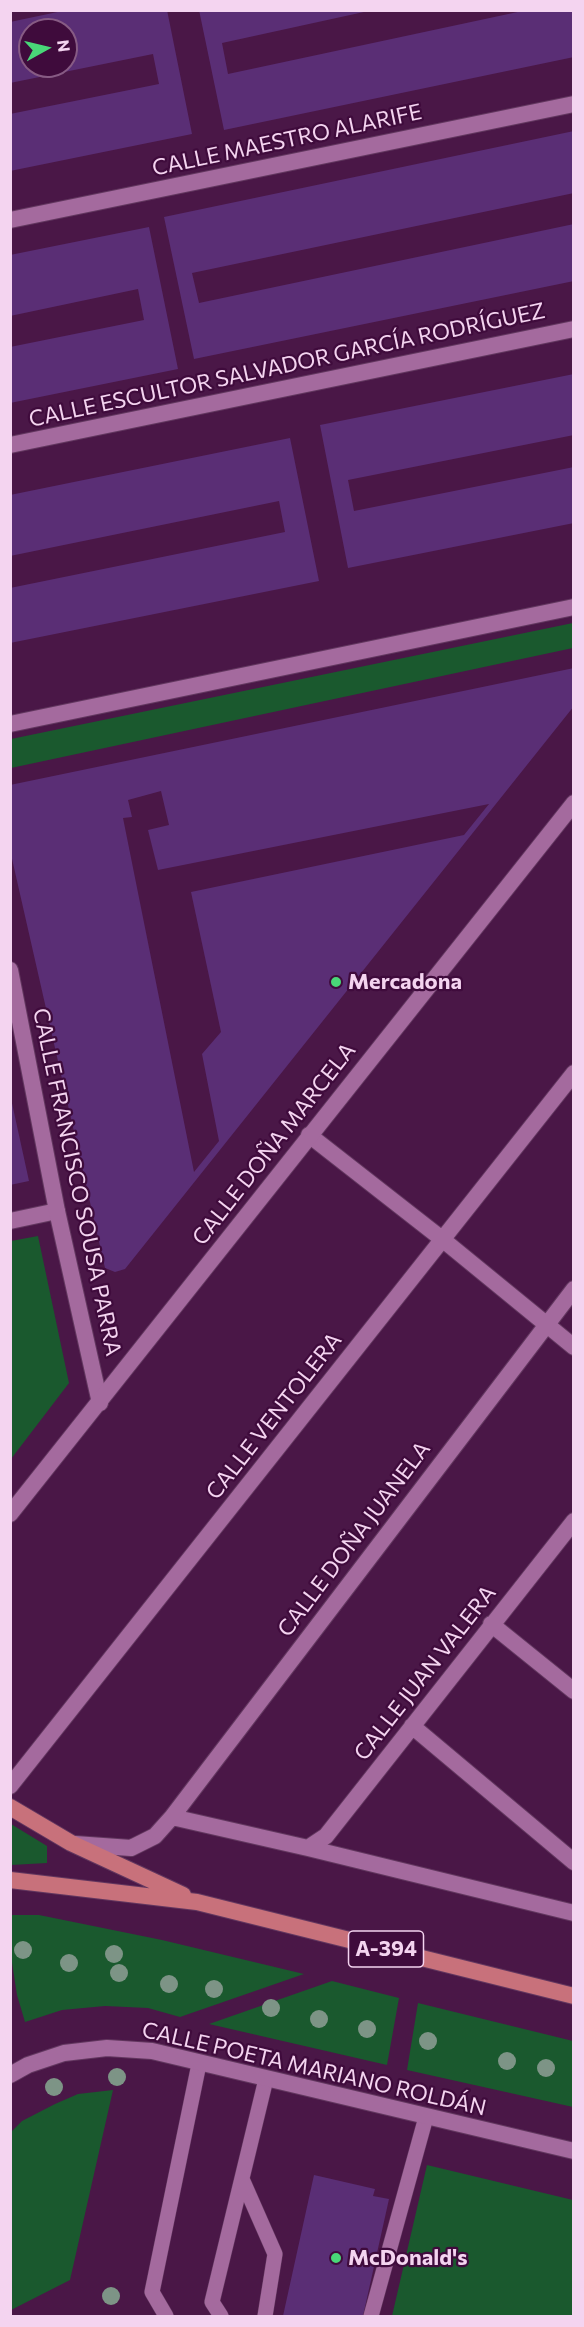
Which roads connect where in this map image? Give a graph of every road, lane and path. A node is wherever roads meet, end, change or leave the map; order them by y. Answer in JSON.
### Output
{"nodes":[{"id":1,"x":573,"y":104,"type":"edge"},
{"id":2,"x":10,"y":220,"type":"edge"},
{"id":3,"x":573,"y":329,"type":"edge"},
{"id":4,"x":10,"y":445,"type":"edge"},
{"id":5,"x":573,"y":607,"type":"edge"},
{"id":6,"x":10,"y":724,"type":"edge"},
{"id":7,"x":573,"y":802,"type":"edge"},
{"id":8,"x":10,"y":970,"type":"edge"},
{"id":9,"x":13,"y":998,"type":"edge"},
{"id":10,"x":573,"y":1073,"type":"edge"},
{"id":11,"x":309,"y":1135,"type":"junction"},
{"id":12,"x":57,"y":1211,"type":"junction"},
{"id":13,"x":10,"y":1221,"type":"edge"},
{"id":14,"x":442,"y":1239,"type":"junction"},
{"id":15,"x":573,"y":1289,"type":"edge"},
{"id":16,"x":546,"y":1324,"type":"junction"},
{"id":17,"x":573,"y":1347,"type":"edge"},
{"id":18,"x":100,"y":1403,"type":"junction"},
{"id":19,"x":10,"y":1514,"type":"edge"},
{"id":20,"x":573,"y":1521,"type":"edge"},
{"id":21,"x":491,"y":1624,"type":"junction"},
{"id":22,"x":573,"y":1691,"type":"edge"},
{"id":23,"x":412,"y":1726,"type":"junction"},
{"id":24,"x":10,"y":1786,"type":"edge"},
{"id":25,"x":10,"y":1807,"type":"edge"},
{"id":26,"x":172,"y":1817,"type":"junction"},
{"id":27,"x":71,"y":1843,"type":"junction"},
{"id":28,"x":308,"y":1848,"type":"junction"},
{"id":29,"x":573,"y":1862,"type":"edge"},
{"id":30,"x":10,"y":1880,"type":"edge"},
{"id":31,"x":198,"y":1902,"type":"junction"},
{"id":32,"x":573,"y":1913,"type":"edge"},
{"id":33,"x":573,"y":1996,"type":"edge"},
{"id":34,"x":199,"y":2064,"type":"junction"},
{"id":35,"x":10,"y":2075,"type":"edge"},
{"id":36,"x":266,"y":2079,"type":"junction"},
{"id":37,"x":426,"y":2117,"type":"junction"},
{"id":38,"x":573,"y":2151,"type":"edge"},
{"id":39,"x":242,"y":2179,"type":"junction"},
{"id":40,"x":166,"y":2316,"type":"edge"},
{"id":41,"x":221,"y":2316,"type":"edge"},
{"id":42,"x":265,"y":2316,"type":"edge"},
{"id":43,"x":371,"y":2316,"type":"edge"}],
"edges":[{"from":1,"to":2,"type":"street","name":"CALLE MAESTRO ALARIFE"},
{"from":3,"to":4,"type":"street","name":"CALLE ESCULTOR SALVADOR GARCÍA RODRÍGUEZ"},
{"from":5,"to":6,"type":"street"},
{"from":7,"to":11,"type":"street","name":"CALLE DOÑA MARCELA"},
{"from":8,"to":9,"type":"street","name":"CALLE FRANCISCO SOUSA PARRA"},
{"from":9,"to":12,"type":"street","name":"CALLE FRANCISCO SOUSA PARRA"},
{"from":10,"to":14,"type":"street","name":"CALLE VENTOLERA"},
{"from":11,"to":14,"type":"street"},
{"from":11,"to":18,"type":"street","name":"CALLE DOÑA MARCELA"},
{"from":12,"to":13,"type":"street"},
{"from":12,"to":18,"type":"street","name":"CALLE FRANCISCO SOUSA PARRA"},
{"from":14,"to":16,"type":"street"},
{"from":14,"to":24,"type":"street","name":"CALLE VENTOLERA"},
{"from":15,"to":16,"type":"street","name":"CALLE DOÑA JUANELA"},
{"from":16,"to":17,"type":"street"},
{"from":16,"to":26,"type":"street","name":"CALLE DOÑA JUANELA"},
{"from":18,"to":19,"type":"street","name":"CALLE DOÑA MARCELA"},
{"from":20,"to":21,"type":"street","name":"CALLE JUAN VALERA"},
{"from":21,"to":22,"type":"street"},
{"from":21,"to":23,"type":"street","name":"CALLE JUAN VALERA"},
{"from":23,"to":28,"type":"street","name":"CALLE JUAN VALERA"},
{"from":23,"to":29,"type":"street"},
{"from":25,"to":27,"type":"main road","number":"A-394"},
{"from":26,"to":27,"type":"street","name":"CALLE DOÑA JUANELA"},
{"from":26,"to":28,"type":"street"},
{"from":27,"to":31,"type":"main road","number":"A-394"},
{"from":28,"to":32,"type":"street"},
{"from":30,"to":31,"type":"main road","number":"A-394"},
{"from":31,"to":33,"type":"main road","number":"A-394"},
{"from":34,"to":35,"type":"street","name":"CALLE POETA MARIANO ROLDÁN"},
{"from":34,"to":36,"type":"street","name":"CALLE POETA MARIANO ROLDÁN"},
{"from":34,"to":40,"type":"lane"},
{"from":36,"to":37,"type":"street","name":"CALLE POETA MARIANO ROLDÁN"},
{"from":36,"to":39,"type":"lane"},
{"from":37,"to":38,"type":"street","name":"CALLE POETA MARIANO ROLDÁN"},
{"from":37,"to":43,"type":"lane"},
{"from":39,"to":41,"type":"lane"},
{"from":39,"to":42,"type":"lane"}]}
